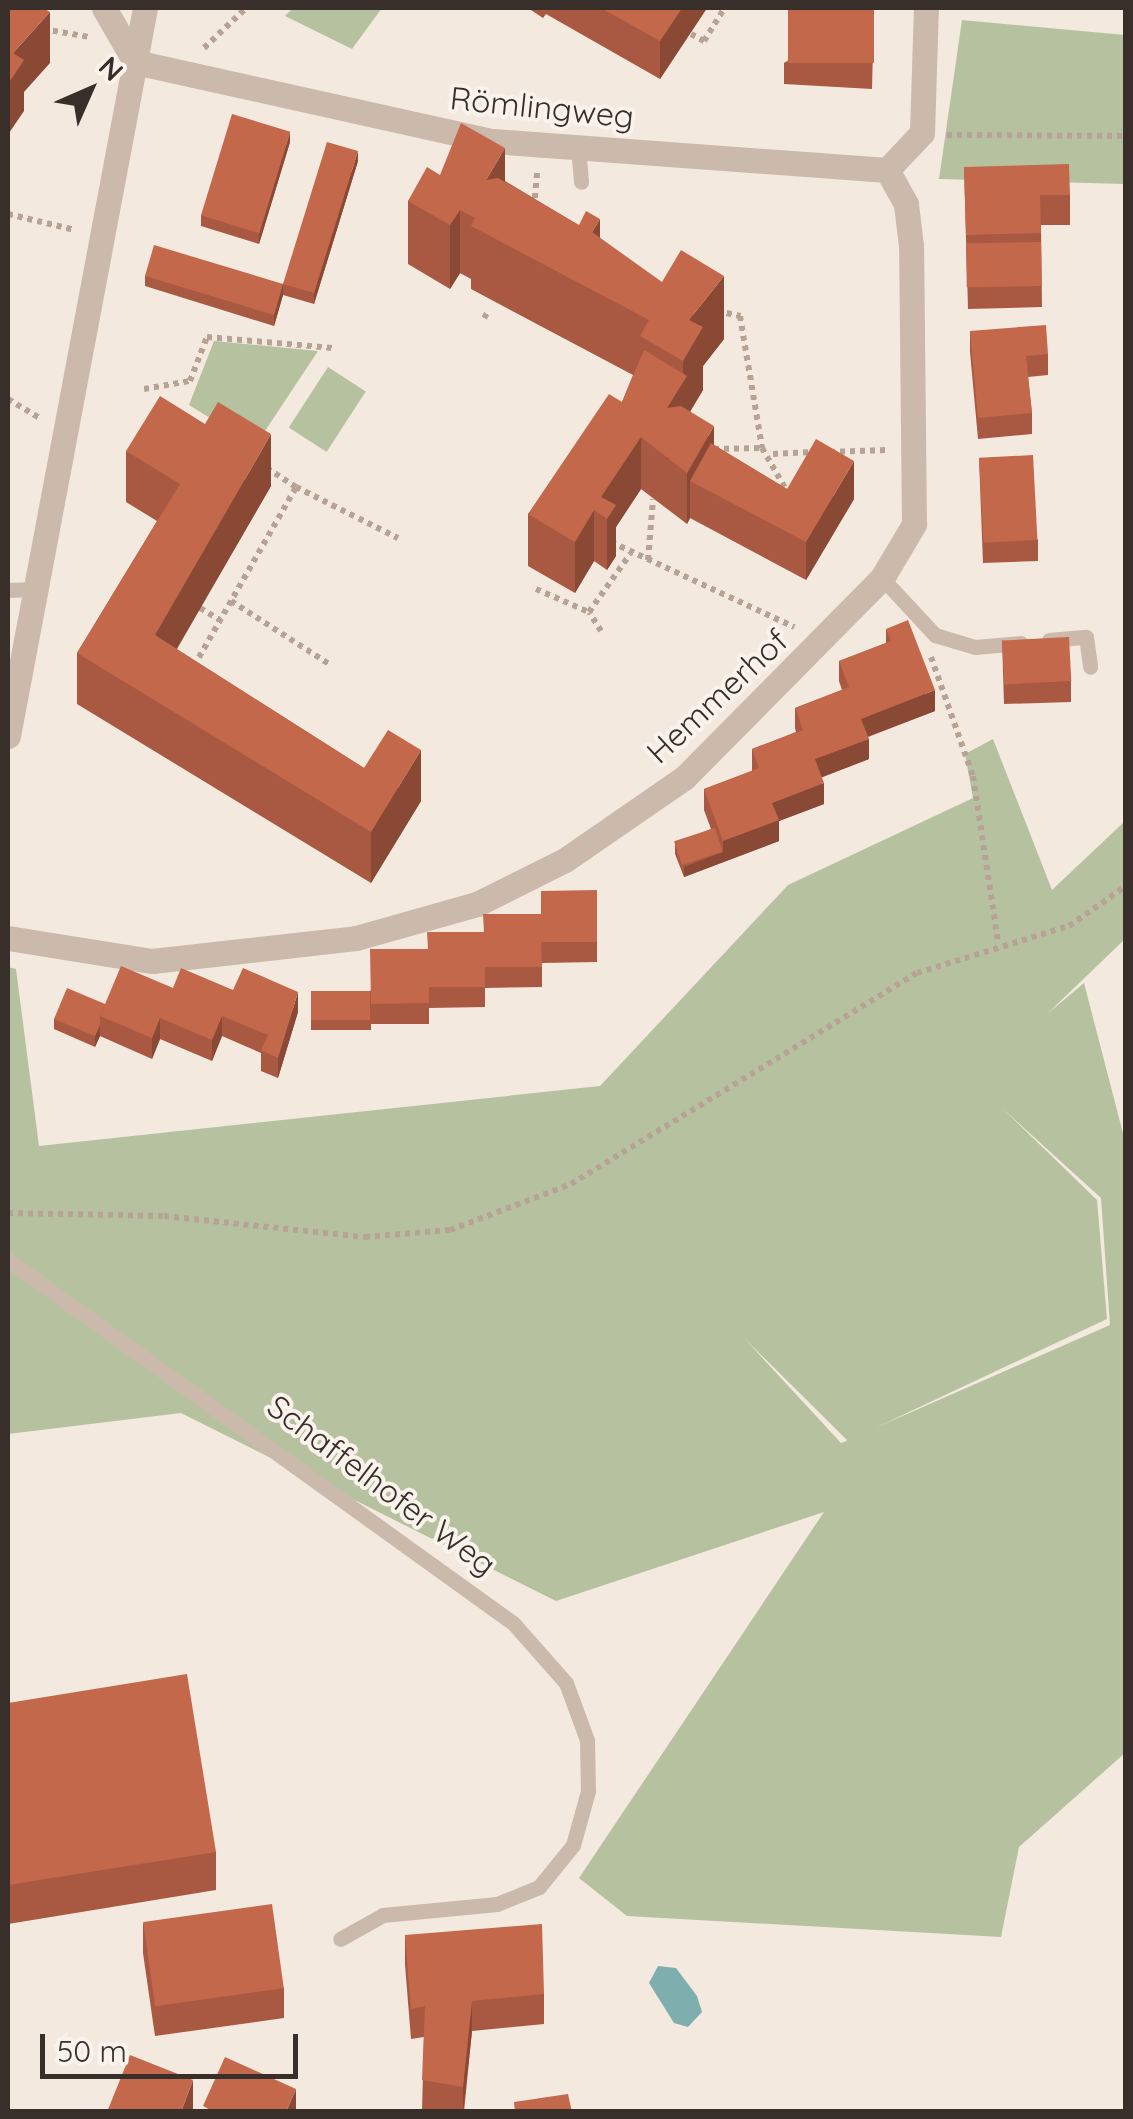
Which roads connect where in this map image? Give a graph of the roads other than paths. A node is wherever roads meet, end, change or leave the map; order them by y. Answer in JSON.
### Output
{"nodes":[{"id":1,"x":104,"y":8,"type":"edge"},
{"id":2,"x":145,"y":8,"type":"edge"},
{"id":3,"x":926,"y":8,"type":"edge"},
{"id":4,"x":130,"y":52,"type":"junction"},
{"id":5,"x":578,"y":147,"type":"junction"},
{"id":6,"x":887,"y":170,"type":"junction"},
{"id":7,"x":581,"y":182,"type":"dead end"},
{"id":8,"x":882,"y":578,"type":"junction"},
{"id":9,"x":34,"y":589,"type":"junction"},
{"id":10,"x":8,"y":590,"type":"edge"},
{"id":11,"x":1090,"y":667,"type":"dead end"},
{"id":12,"x":8,"y":736,"type":"edge"},
{"id":13,"x":8,"y":938,"type":"edge"},
{"id":14,"x":8,"y":1260,"type":"edge"},
{"id":15,"x":340,"y":1939,"type":"dead end"}],
"edges":[{"from":1,"to":4,"type":"street"},
{"from":2,"to":4,"type":"street"},
{"from":3,"to":6,"type":"street"},
{"from":4,"to":5,"type":"street","name":"Römlingweg"},
{"from":4,"to":9,"type":"street"},
{"from":5,"to":6,"type":"street","name":"Römlingweg"},
{"from":5,"to":7,"type":"lane"},
{"from":6,"to":8,"type":"street","name":"Hemmerhof"},
{"from":8,"to":11,"type":"lane"},
{"from":8,"to":13,"type":"street","name":"Hemmerhof"},
{"from":9,"to":10,"type":"lane"},
{"from":9,"to":12,"type":"street"},
{"from":14,"to":15,"type":"lane","name":"Schaffelhofer Weg"}]}
